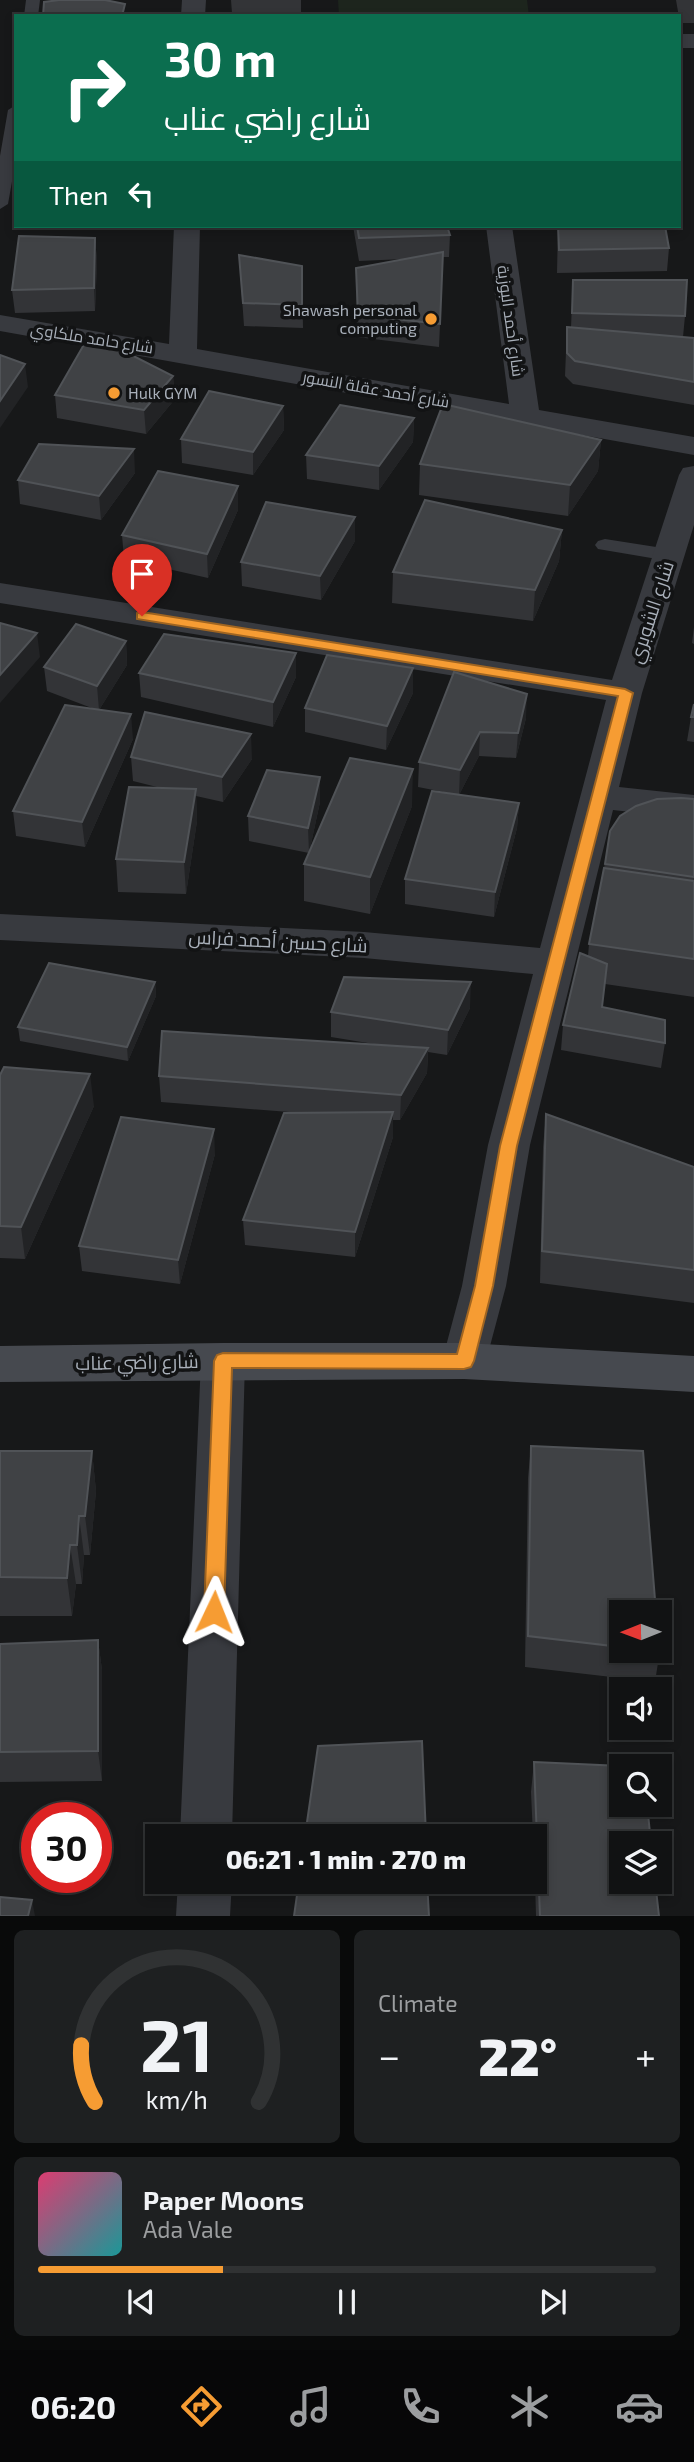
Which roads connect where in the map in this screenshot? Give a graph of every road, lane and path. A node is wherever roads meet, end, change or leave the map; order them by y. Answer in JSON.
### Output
{"nodes":[{"id":1,"x":14,"y":122,"type":"edge"},
{"id":2,"x":0,"y":204,"type":"edge"},
{"id":3,"x":187,"y":228,"type":"edge"},
{"id":4,"x":499,"y":228,"type":"edge"},
{"id":5,"x":0,"y":323,"type":"edge"},
{"id":6,"x":183,"y":354,"type":"junction"},
{"id":7,"x":524,"y":416,"type":"junction"},
{"id":8,"x":694,"y":446,"type":"edge"},
{"id":9,"x":694,"y":475,"type":"edge"},
{"id":10,"x":605,"y":545,"type":"dead end"},
{"id":11,"x":669,"y":555,"type":"junction"},
{"id":12,"x":0,"y":593,"type":"edge"},
{"id":13,"x":625,"y":693,"type":"junction"},
{"id":14,"x":600,"y":797,"type":"junction"},
{"id":15,"x":694,"y":807,"type":"edge"},
{"id":16,"x":0,"y":927,"type":"edge"},
{"id":17,"x":556,"y":962,"type":"junction"},
{"id":18,"x":223,"y":1361,"type":"junction"},
{"id":19,"x":464,"y":1361,"type":"junction"},
{"id":20,"x":0,"y":1364,"type":"edge"},
{"id":21,"x":694,"y":1374,"type":"edge"},
{"id":22,"x":206,"y":1824,"type":"edge"},
{"id":23,"x":204,"y":1894,"type":"edge"},
{"id":24,"x":203,"y":1916,"type":"edge"}],
"edges":[{"from":1,"to":2,"type":"lane"},
{"from":3,"to":6,"type":"street"},
{"from":4,"to":7,"type":"street","name":"شارع أحمد البوزية"},
{"from":5,"to":6,"type":"street","name":"شارع حامد ملكاوي"},
{"from":6,"to":7,"type":"street","name":"شارع أحمد عقلة النسور"},
{"from":7,"to":8,"type":"street","name":"شارع أحمد عقلة النسور"},
{"from":9,"to":11,"type":"street","name":"شارع الشوبري"},
{"from":10,"to":11,"type":"lane"},
{"from":11,"to":13,"type":"street","name":"شارع الشوبري"},
{"from":12,"to":13,"type":"street"},
{"from":13,"to":14,"type":"street","name":"شارع الشوبري"},
{"from":14,"to":15,"type":"street"},
{"from":14,"to":17,"type":"street","name":"شارع الشوبري"},
{"from":16,"to":17,"type":"street","name":"شارع حسين أحمد فراس"},
{"from":17,"to":19,"type":"street","name":"شارع الشوبري"},
{"from":18,"to":19,"type":"street","name":"شارع راضي عناب"},
{"from":18,"to":20,"type":"street","name":"شارع راضي عناب"},
{"from":18,"to":22,"type":"street"},
{"from":19,"to":21,"type":"street","name":"شارع راضي عناب"},
{"from":23,"to":24,"type":"street"}]}
